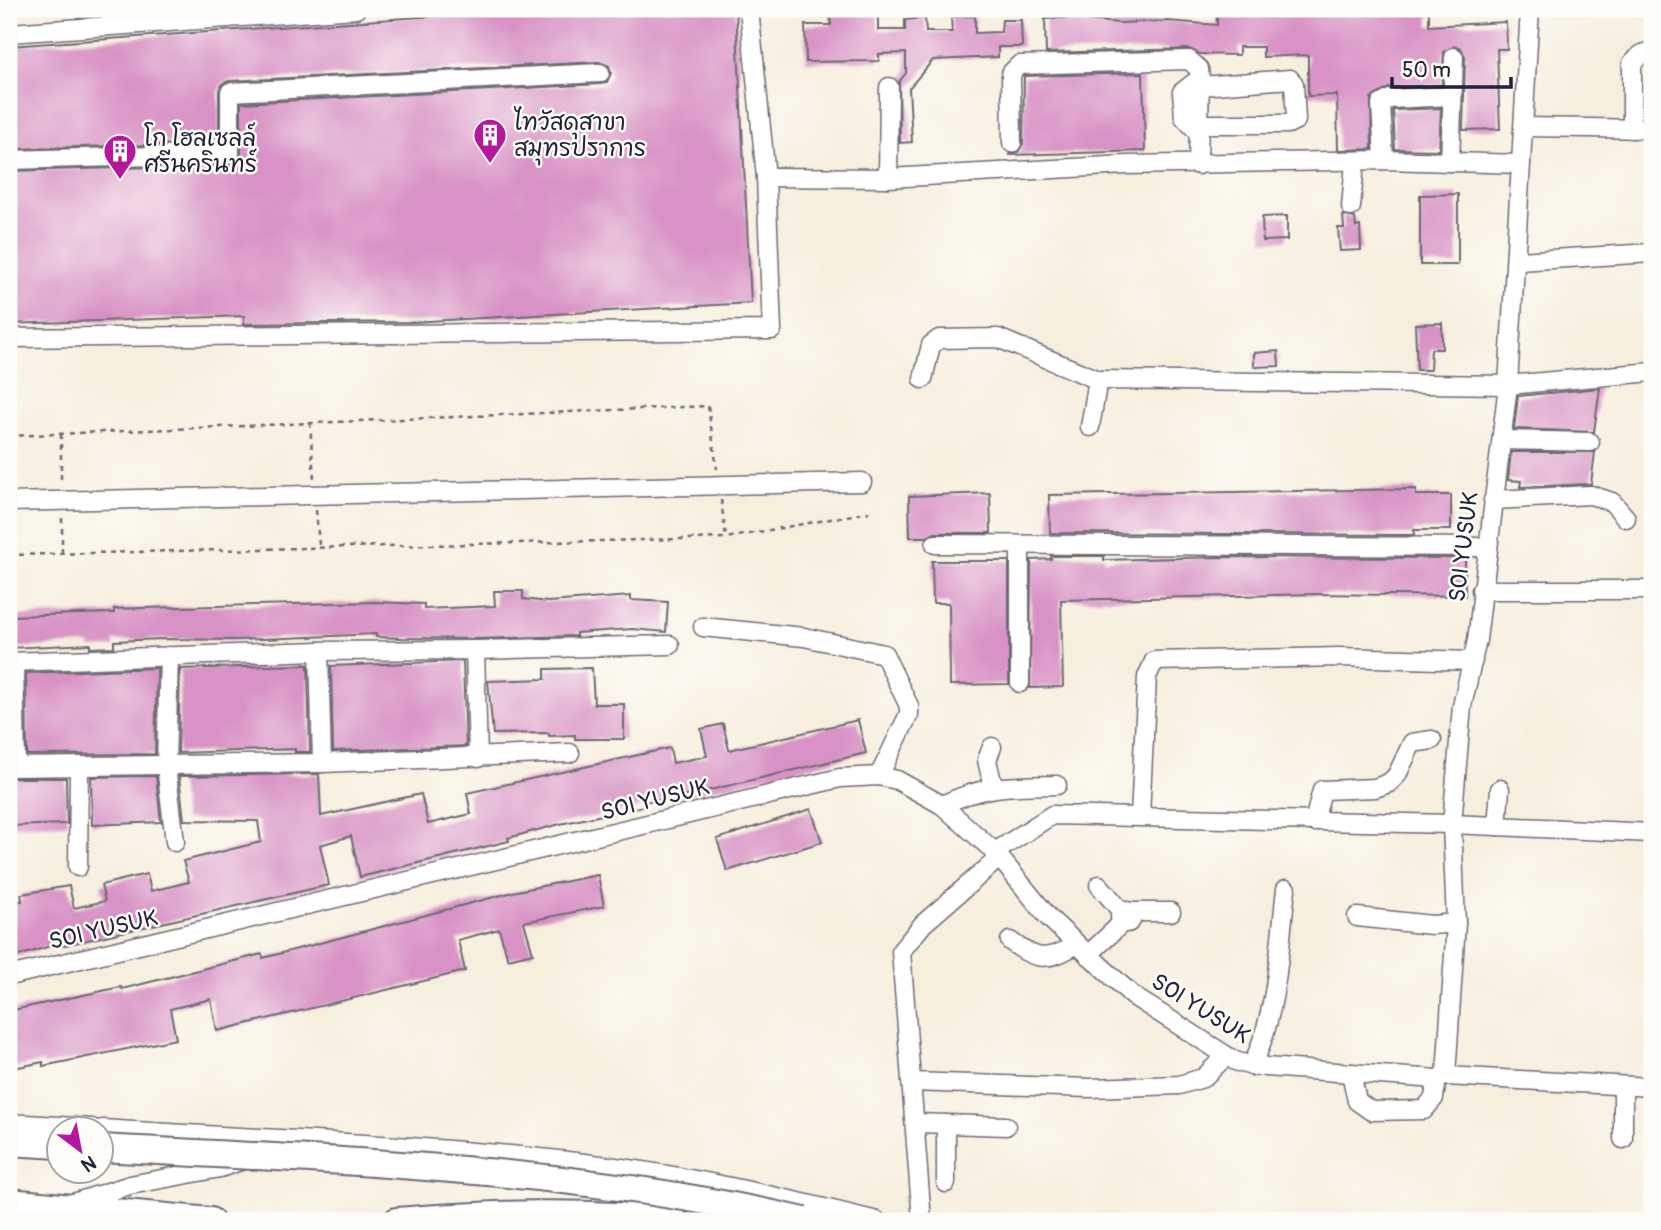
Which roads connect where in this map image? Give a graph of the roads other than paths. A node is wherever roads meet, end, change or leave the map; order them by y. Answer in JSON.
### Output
{"nodes":[{"id":1,"x":356,"y":9,"type":"edge"},
{"id":2,"x":749,"y":9,"type":"edge"},
{"id":3,"x":1530,"y":9,"type":"edge"},
{"id":4,"x":9,"y":33,"type":"edge"},
{"id":5,"x":1652,"y":51,"type":"edge"},
{"id":6,"x":1454,"y":57,"type":"dead end"},
{"id":7,"x":600,"y":73,"type":"dead end"},
{"id":8,"x":1200,"y":82,"type":"junction"},
{"id":9,"x":890,"y":87,"type":"dead end"},
{"id":10,"x":1452,"y":96,"type":"junction"},
{"id":11,"x":1524,"y":127,"type":"junction"},
{"id":12,"x":1199,"y":128,"type":"junction"},
{"id":13,"x":1632,"y":129,"type":"junction"},
{"id":14,"x":1652,"y":129,"type":"edge"},
{"id":15,"x":1012,"y":143,"type":"dead end"},
{"id":16,"x":9,"y":160,"type":"edge"},
{"id":17,"x":1384,"y":160,"type":"junction"},
{"id":18,"x":1355,"y":162,"type":"junction"},
{"id":19,"x":1450,"y":162,"type":"junction"},
{"id":20,"x":1521,"y":164,"type":"junction"},
{"id":21,"x":1198,"y":165,"type":"junction"},
{"id":22,"x":766,"y":177,"type":"junction"},
{"id":23,"x":888,"y":178,"type":"junction"},
{"id":24,"x":1351,"y":207,"type":"dead end"},
{"id":25,"x":1652,"y":253,"type":"edge"},
{"id":26,"x":1518,"y":261,"type":"junction"},
{"id":27,"x":9,"y":338,"type":"edge"},
{"id":28,"x":1652,"y":372,"type":"edge"},
{"id":29,"x":923,"y":379,"type":"dead end"},
{"id":30,"x":1097,"y":380,"type":"junction"},
{"id":31,"x":1508,"y":385,"type":"junction"},
{"id":32,"x":1090,"y":426,"type":"dead end"},
{"id":33,"x":1502,"y":440,"type":"junction"},
{"id":34,"x":1590,"y":442,"type":"dead end"},
{"id":35,"x":862,"y":482,"type":"dead end"},
{"id":36,"x":1493,"y":500,"type":"junction"},
{"id":37,"x":9,"y":502,"type":"edge"},
{"id":38,"x":1626,"y":517,"type":"dead end"},
{"id":39,"x":935,"y":544,"type":"dead end"},
{"id":40,"x":1020,"y":547,"type":"junction"},
{"id":41,"x":1487,"y":547,"type":"junction"},
{"id":42,"x":1481,"y":590,"type":"junction"},
{"id":43,"x":1652,"y":590,"type":"edge"},
{"id":44,"x":703,"y":626,"type":"dead end"},
{"id":45,"x":670,"y":645,"type":"dead end"},
{"id":46,"x":475,"y":650,"type":"junction"},
{"id":47,"x":319,"y":651,"type":"junction"},
{"id":48,"x":169,"y":656,"type":"junction"},
{"id":49,"x":11,"y":662,"type":"edge"},
{"id":50,"x":1473,"y":662,"type":"junction"},
{"id":51,"x":1020,"y":683,"type":"dead end"},
{"id":52,"x":1432,"y":740,"type":"dead end"},
{"id":53,"x":992,"y":747,"type":"dead end"},
{"id":54,"x":570,"y":753,"type":"dead end"},
{"id":55,"x":478,"y":758,"type":"junction"},
{"id":56,"x":321,"y":763,"type":"junction"},
{"id":57,"x":79,"y":766,"type":"junction"},
{"id":58,"x":166,"y":766,"type":"junction"},
{"id":59,"x":12,"y":767,"type":"edge"},
{"id":60,"x":879,"y":776,"type":"junction"},
{"id":61,"x":1056,"y":785,"type":"dead end"},
{"id":62,"x":993,"y":786,"type":"junction"},
{"id":63,"x":1500,"y":789,"type":"dead end"},
{"id":64,"x":942,"y":805,"type":"junction"},
{"id":65,"x":1140,"y":816,"type":"junction"},
{"id":66,"x":1314,"y":822,"type":"junction"},
{"id":67,"x":1452,"y":824,"type":"junction"},
{"id":68,"x":1497,"y":826,"type":"junction"},
{"id":69,"x":1652,"y":833,"type":"edge"},
{"id":70,"x":175,"y":842,"type":"dead end"},
{"id":71,"x":997,"y":855,"type":"junction"},
{"id":72,"x":78,"y":867,"type":"dead end"},
{"id":73,"x":1099,"y":885,"type":"dead end"},
{"id":74,"x":1286,"y":889,"type":"dead end"},
{"id":75,"x":1171,"y":912,"type":"dead end"},
{"id":76,"x":1125,"y":916,"type":"junction"},
{"id":77,"x":1357,"y":917,"type":"dead end"},
{"id":78,"x":1456,"y":923,"type":"junction"},
{"id":79,"x":1010,"y":941,"type":"dead end"},
{"id":80,"x":1082,"y":950,"type":"junction"},
{"id":81,"x":9,"y":976,"type":"edge"},
{"id":82,"x":1226,"y":1056,"type":"junction"},
{"id":83,"x":1252,"y":1066,"type":"junction"},
{"id":84,"x":1351,"y":1073,"type":"junction"},
{"id":85,"x":1442,"y":1078,"type":"junction"},
{"id":86,"x":911,"y":1082,"type":"junction"},
{"id":87,"x":1623,"y":1086,"type":"junction"},
{"id":88,"x":1652,"y":1087,"type":"edge"},
{"id":89,"x":9,"y":1123,"type":"edge"},
{"id":90,"x":916,"y":1123,"type":"junction"},
{"id":91,"x":946,"y":1124,"type":"junction"},
{"id":92,"x":46,"y":1126,"type":"edge"},
{"id":93,"x":1006,"y":1126,"type":"dead end"},
{"id":94,"x":116,"y":1130,"type":"edge"},
{"id":95,"x":1623,"y":1139,"type":"dead end"},
{"id":96,"x":279,"y":1140,"type":"junction"},
{"id":97,"x":9,"y":1143,"type":"edge"},
{"id":98,"x":46,"y":1144,"type":"edge"},
{"id":99,"x":116,"y":1149,"type":"edge"},
{"id":100,"x":946,"y":1183,"type":"dead end"},
{"id":101,"x":9,"y":1202,"type":"edge"},
{"id":102,"x":60,"y":1208,"type":"junction"},
{"id":103,"x":210,"y":1221,"type":"edge"},
{"id":104,"x":397,"y":1221,"type":"edge"},
{"id":105,"x":675,"y":1221,"type":"edge"},
{"id":106,"x":804,"y":1221,"type":"edge"},
{"id":107,"x":877,"y":1221,"type":"edge"},
{"id":108,"x":922,"y":1221,"type":"edge"}],
"edges":[{"from":1,"to":4,"type":"street"},
{"from":2,"to":22,"type":"street"},
{"from":3,"to":11,"type":"street","name":"SOI YUSUK"},
{"from":5,"to":13,"type":"street"},
{"from":6,"to":10,"type":"street"},
{"from":7,"to":16,"type":"street"},
{"from":8,"to":12,"type":"street"},
{"from":8,"to":12,"type":"street"},
{"from":8,"to":15,"type":"street"},
{"from":9,"to":23,"type":"street"},
{"from":10,"to":17,"type":"street"},
{"from":10,"to":19,"type":"street"},
{"from":11,"to":13,"type":"street"},
{"from":11,"to":20,"type":"street","name":"SOI YUSUK"},
{"from":12,"to":21,"type":"street"},
{"from":13,"to":14,"type":"street"},
{"from":17,"to":18,"type":"street"},
{"from":17,"to":19,"type":"street"},
{"from":18,"to":21,"type":"street"},
{"from":18,"to":24,"type":"street"},
{"from":19,"to":20,"type":"street"},
{"from":20,"to":26,"type":"street","name":"SOI YUSUK"},
{"from":21,"to":23,"type":"street"},
{"from":22,"to":23,"type":"street"},
{"from":22,"to":27,"type":"street"},
{"from":25,"to":26,"type":"street"},
{"from":26,"to":31,"type":"street","name":"SOI YUSUK"},
{"from":28,"to":31,"type":"street"},
{"from":29,"to":30,"type":"street"},
{"from":30,"to":31,"type":"street"},
{"from":30,"to":32,"type":"street"},
{"from":31,"to":33,"type":"street","name":"SOI YUSUK"},
{"from":33,"to":34,"type":"street"},
{"from":33,"to":36,"type":"street","name":"SOI YUSUK"},
{"from":35,"to":37,"type":"street"},
{"from":36,"to":38,"type":"street"},
{"from":36,"to":41,"type":"street","name":"SOI YUSUK"},
{"from":39,"to":40,"type":"street"},
{"from":40,"to":41,"type":"street"},
{"from":40,"to":51,"type":"street"},
{"from":41,"to":42,"type":"street","name":"SOI YUSUK"},
{"from":42,"to":43,"type":"street"},
{"from":42,"to":50,"type":"street","name":"SOI YUSUK"},
{"from":44,"to":60,"type":"street"},
{"from":45,"to":46,"type":"street"},
{"from":46,"to":47,"type":"street"},
{"from":46,"to":55,"type":"street"},
{"from":47,"to":48,"type":"street"},
{"from":47,"to":56,"type":"street"},
{"from":48,"to":49,"type":"street"},
{"from":48,"to":58,"type":"street"},
{"from":49,"to":59,"type":"street"},
{"from":50,"to":65,"type":"street"},
{"from":50,"to":67,"type":"street","name":"SOI YUSUK"},
{"from":52,"to":66,"type":"street"},
{"from":53,"to":62,"type":"street"},
{"from":54,"to":55,"type":"street"},
{"from":55,"to":56,"type":"street"},
{"from":56,"to":58,"type":"street"},
{"from":57,"to":58,"type":"street"},
{"from":57,"to":59,"type":"street"},
{"from":57,"to":72,"type":"street"},
{"from":58,"to":70,"type":"street"},
{"from":60,"to":64,"type":"street","name":"SOI YUSUK"},
{"from":60,"to":81,"type":"street","name":"SOI YUSUK"},
{"from":61,"to":62,"type":"street"},
{"from":62,"to":64,"type":"street"},
{"from":63,"to":68,"type":"street"},
{"from":64,"to":71,"type":"street","name":"SOI YUSUK"},
{"from":65,"to":66,"type":"street"},
{"from":65,"to":71,"type":"street"},
{"from":66,"to":67,"type":"street"},
{"from":67,"to":68,"type":"street"},
{"from":67,"to":78,"type":"street","name":"SOI YUSUK"},
{"from":68,"to":69,"type":"street"},
{"from":71,"to":80,"type":"street","name":"SOI YUSUK"},
{"from":71,"to":86,"type":"street"},
{"from":73,"to":76,"type":"street"},
{"from":74,"to":83,"type":"street"},
{"from":75,"to":76,"type":"street"},
{"from":76,"to":80,"type":"street"},
{"from":77,"to":78,"type":"street"},
{"from":78,"to":85,"type":"street","name":"SOI YUSUK"},
{"from":79,"to":80,"type":"street"},
{"from":80,"to":82,"type":"street","name":"SOI YUSUK"},
{"from":82,"to":83,"type":"street","name":"SOI YUSUK"},
{"from":82,"to":86,"type":"street"},
{"from":83,"to":84,"type":"street","name":"SOI YUSUK"},
{"from":84,"to":85,"type":"street","name":"SOI YUSUK"},
{"from":84,"to":85,"type":"street"},
{"from":85,"to":87,"type":"street"},
{"from":86,"to":90,"type":"street"},
{"from":87,"to":88,"type":"street"},
{"from":87,"to":95,"type":"street"},
{"from":89,"to":92,"type":"street"},
{"from":90,"to":91,"type":"street"},
{"from":90,"to":108,"type":"street"},
{"from":91,"to":93,"type":"street"},
{"from":91,"to":100,"type":"street"},
{"from":94,"to":96,"type":"street"},
{"from":96,"to":102,"type":"street"},
{"from":96,"to":107,"type":"street"},
{"from":97,"to":98,"type":"highway"},
{"from":99,"to":106,"type":"highway","bridge":true},
{"from":101,"to":102,"type":"highway"},
{"from":102,"to":103,"type":"highway"},
{"from":104,"to":105,"type":"highway"}]}
